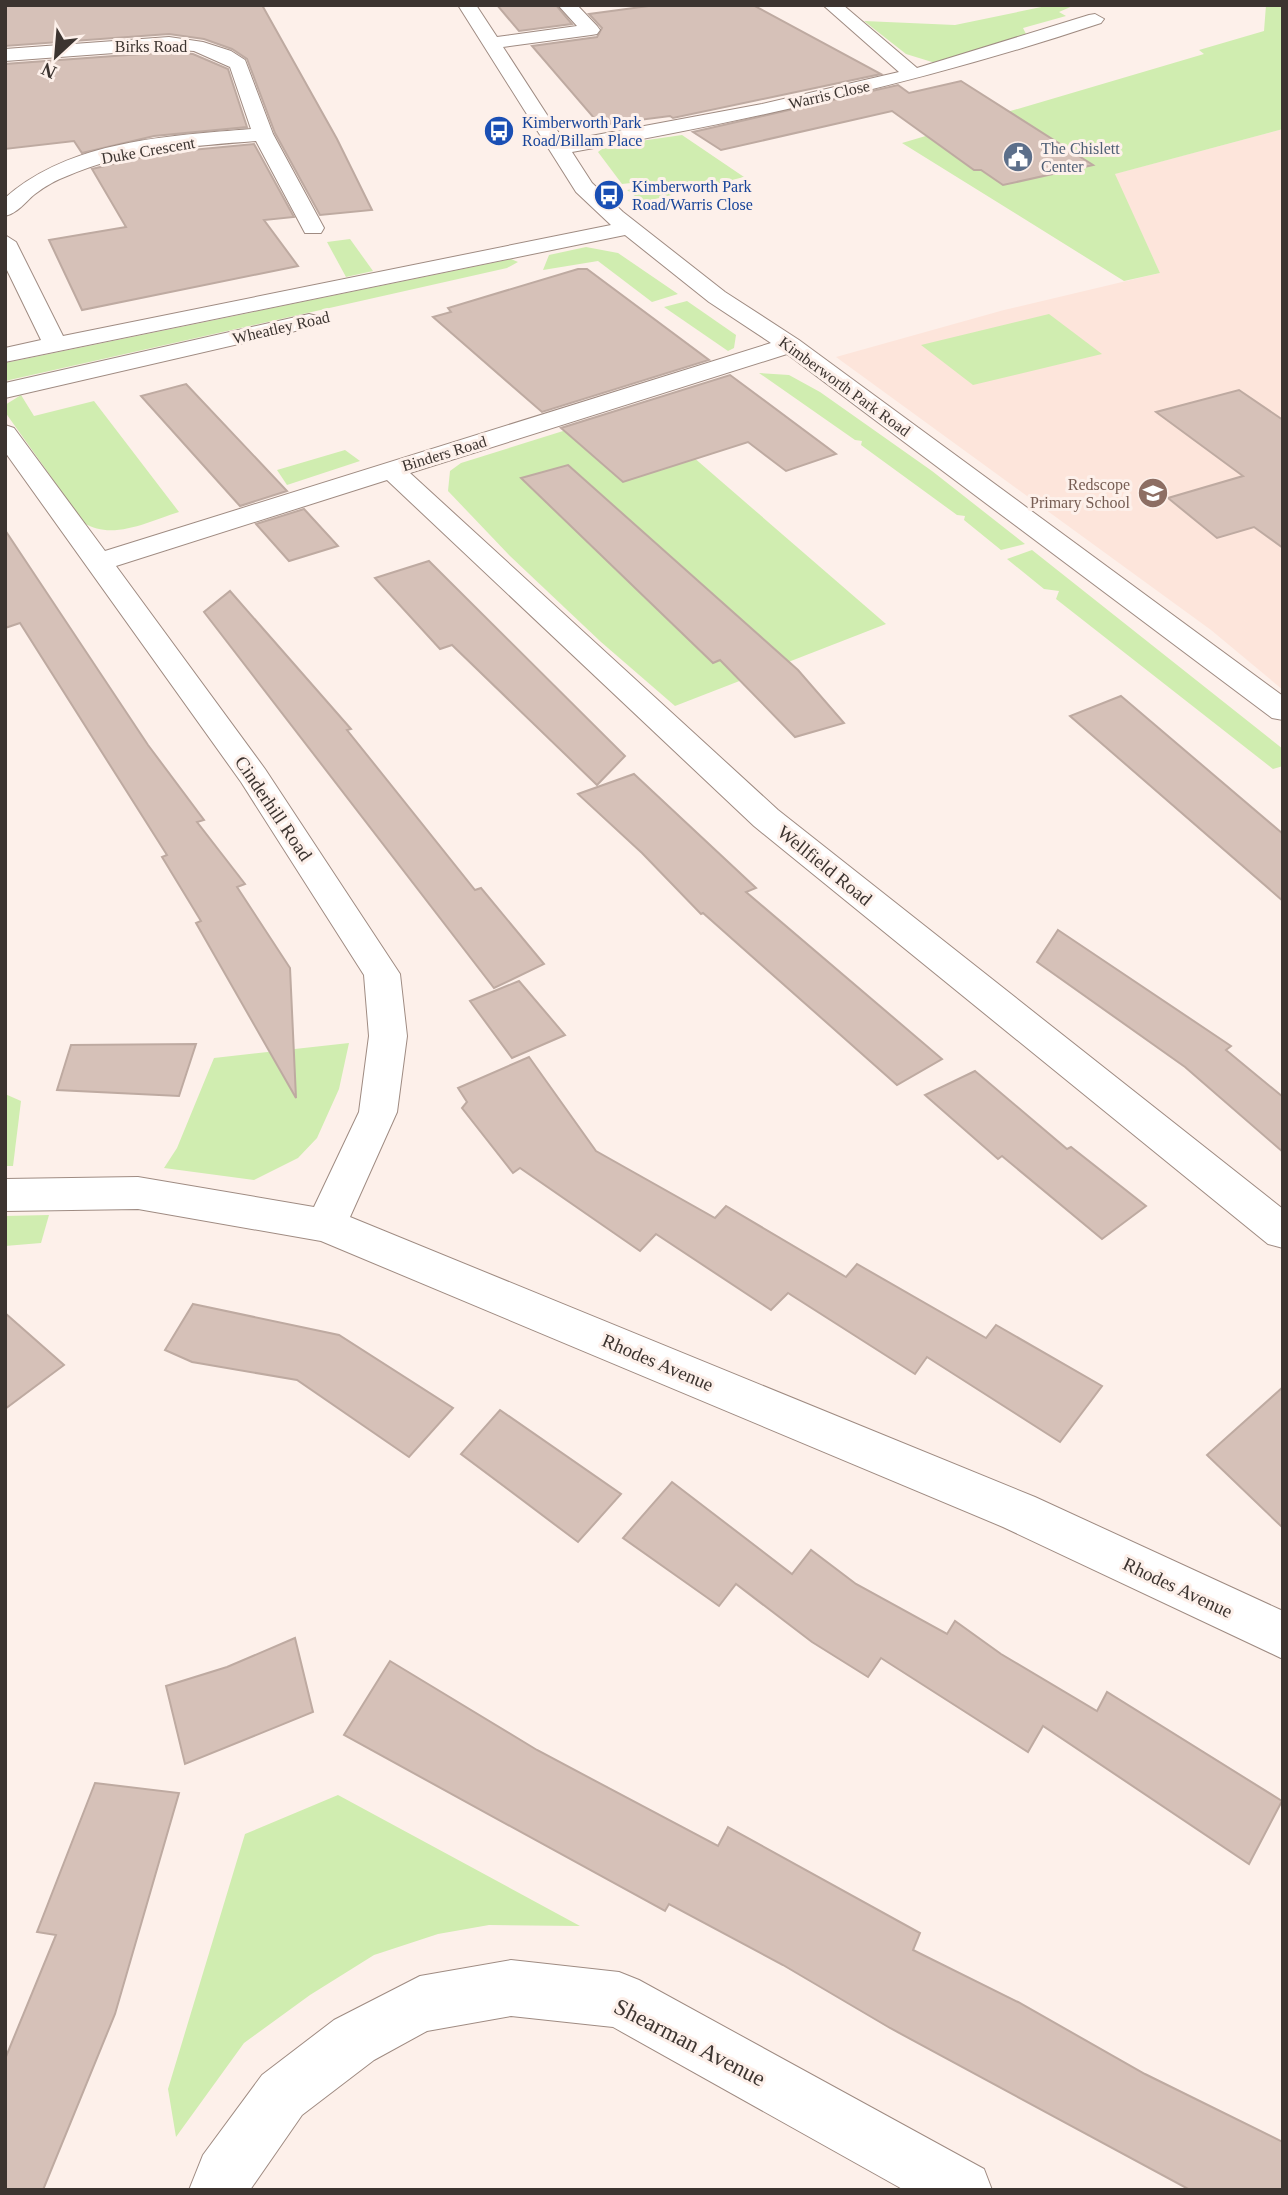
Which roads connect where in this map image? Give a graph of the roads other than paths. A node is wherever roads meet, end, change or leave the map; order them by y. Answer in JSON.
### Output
{"nodes":[{"id":1,"x":467,"y":5,"type":"edge"},
{"id":2,"x":568,"y":5,"type":"edge"},
{"id":3,"x":832,"y":5,"type":"edge"},
{"id":4,"x":1095,"y":19,"type":"dead end"},
{"id":5,"x":491,"y":43,"type":"junction"},
{"id":6,"x":5,"y":55,"type":"edge"},
{"id":7,"x":913,"y":74,"type":"junction"},
{"id":8,"x":263,"y":134,"type":"junction"},
{"id":9,"x":558,"y":148,"type":"junction"},
{"id":10,"x":5,"y":211,"type":"edge"},
{"id":11,"x":313,"y":228,"type":"dead end"},
{"id":12,"x":629,"y":228,"type":"junction"},
{"id":13,"x":5,"y":242,"type":"edge"},
{"id":14,"x":542,"y":247,"type":"junction"},
{"id":15,"x":478,"y":283,"type":"dead end"},
{"id":16,"x":332,"y":315,"type":"dead end"},
{"id":17,"x":790,"y":345,"type":"junction"},
{"id":18,"x":56,"y":346,"type":"junction"},
{"id":19,"x":5,"y":355,"type":"edge"},
{"id":20,"x":5,"y":391,"type":"edge"},
{"id":21,"x":5,"y":433,"type":"edge"},
{"id":22,"x":391,"y":469,"type":"junction"},
{"id":23,"x":98,"y":562,"type":"junction"},
{"id":24,"x":1283,"y":710,"type":"edge"},
{"id":25,"x":5,"y":1195,"type":"edge"},
{"id":26,"x":326,"y":1225,"type":"junction"},
{"id":27,"x":1283,"y":1232,"type":"edge"},
{"id":28,"x":1283,"y":1636,"type":"edge"},
{"id":29,"x":219,"y":2190,"type":"edge"},
{"id":30,"x":963,"y":2190,"type":"edge"}],
"edges":[{"from":1,"to":5,"type":"street","name":"Kimberworth Park Road"},
{"from":2,"to":5,"type":"street"},
{"from":3,"to":7,"type":"street"},
{"from":4,"to":7,"type":"street","name":"Warris Close"},
{"from":5,"to":9,"type":"street","name":"Kimberworth Park Road"},
{"from":6,"to":8,"type":"street","name":"Birks Road"},
{"from":7,"to":9,"type":"street","name":"Warris Close"},
{"from":8,"to":10,"type":"street","name":"Duke Crescent"},
{"from":8,"to":11,"type":"street","name":"Birks Road"},
{"from":9,"to":12,"type":"street","name":"Kimberworth Park Road"},
{"from":12,"to":14,"type":"street","name":"Wheatley Road"},
{"from":12,"to":17,"type":"street","name":"Kimberworth Park Road"},
{"from":13,"to":18,"type":"street"},
{"from":14,"to":15,"type":"street"},
{"from":14,"to":18,"type":"street","name":"Wheatley Road"},
{"from":16,"to":20,"type":"street","name":"Wheatley Road"},
{"from":17,"to":22,"type":"street","name":"Binders Road"},
{"from":17,"to":24,"type":"street","name":"Kimberworth Park Road"},
{"from":18,"to":19,"type":"street","name":"Wheatley Road"},
{"from":21,"to":23,"type":"street","name":"Cinderhill Road"},
{"from":22,"to":23,"type":"street","name":"Binders Road"},
{"from":22,"to":27,"type":"street","name":"Wellfield Road"},
{"from":23,"to":26,"type":"street","name":"Cinderhill Road"},
{"from":25,"to":26,"type":"street","name":"Rhodes Avenue"},
{"from":26,"to":28,"type":"street","name":"Rhodes Avenue"},
{"from":29,"to":30,"type":"street","name":"Shearman Avenue"}]}
